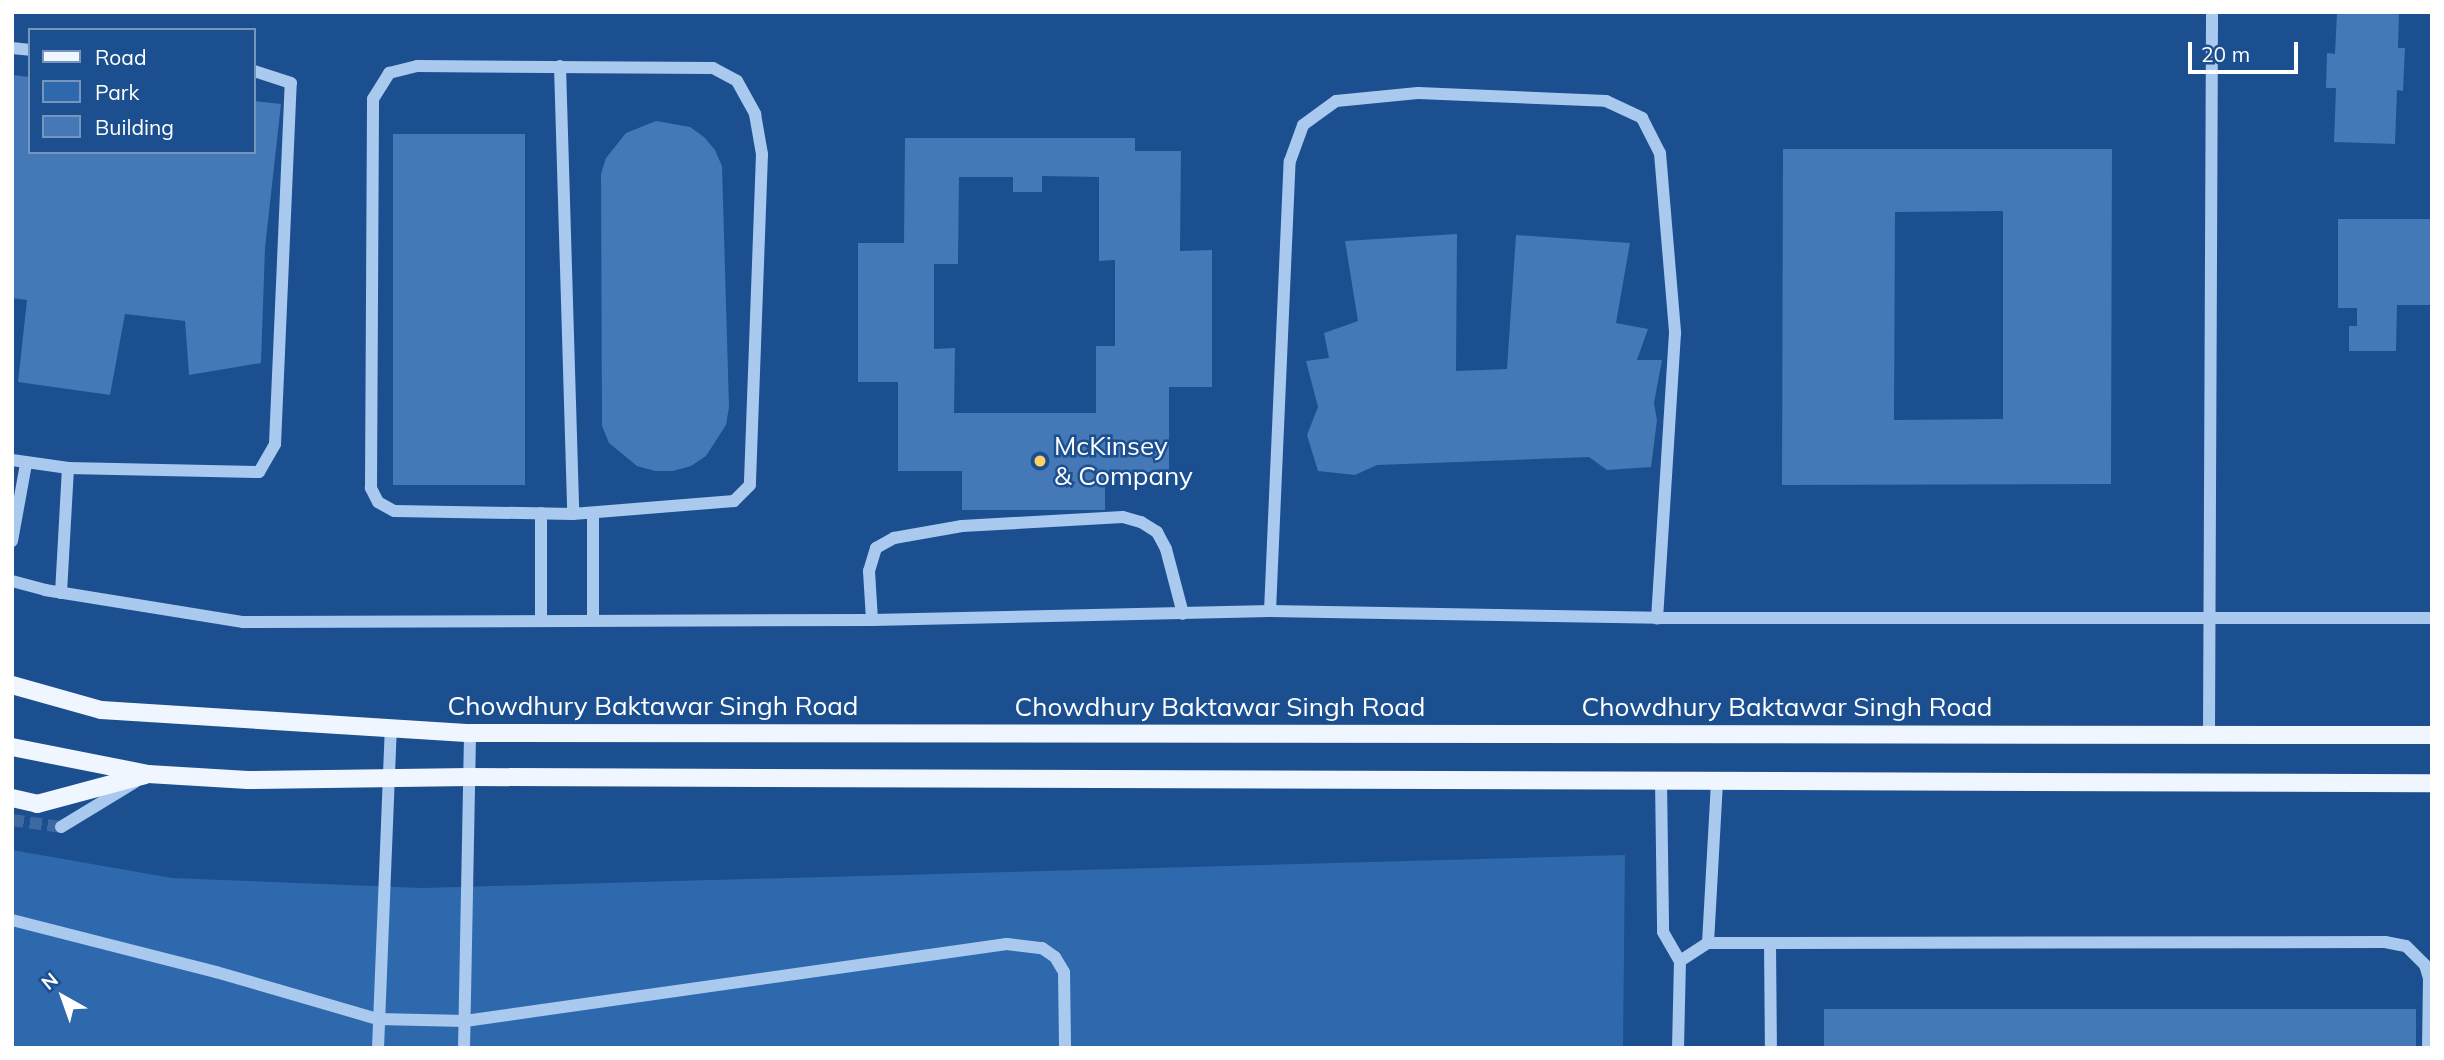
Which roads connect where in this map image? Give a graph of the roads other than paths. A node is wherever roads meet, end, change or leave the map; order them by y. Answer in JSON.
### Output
{"nodes":[{"id":1,"x":2213,"y":12,"type":"edge"},
{"id":2,"x":560,"y":66,"type":"junction"},
{"id":3,"x":256,"y":72,"type":"edge"},
{"id":4,"x":12,"y":460,"type":"edge"},
{"id":5,"x":26,"y":464,"type":"junction"},
{"id":6,"x":68,"y":468,"type":"junction"},
{"id":7,"x":541,"y":513,"type":"junction"},
{"id":8,"x":593,"y":513,"type":"junction"},
{"id":9,"x":573,"y":514,"type":"junction"},
{"id":10,"x":12,"y":541,"type":"edge"},
{"id":11,"x":12,"y":581,"type":"edge"},
{"id":12,"x":61,"y":593,"type":"junction"},
{"id":13,"x":1270,"y":611,"type":"junction"},
{"id":14,"x":1183,"y":614,"type":"junction"},
{"id":15,"x":2210,"y":617,"type":"junction"},
{"id":16,"x":1657,"y":618,"type":"junction"},
{"id":17,"x":2432,"y":618,"type":"edge"},
{"id":18,"x":541,"y":620,"type":"junction"},
{"id":19,"x":593,"y":620,"type":"junction"},
{"id":20,"x":872,"y":620,"type":"junction"},
{"id":21,"x":12,"y":685,"type":"edge"},
{"id":22,"x":391,"y":729,"type":"junction"},
{"id":23,"x":470,"y":733,"type":"junction"},
{"id":24,"x":2209,"y":734,"type":"junction"},
{"id":25,"x":2432,"y":735,"type":"edge"},
{"id":26,"x":12,"y":747,"type":"edge"},
{"id":27,"x":148,"y":774,"type":"junction"},
{"id":28,"x":470,"y":777,"type":"junction"},
{"id":29,"x":389,"y":778,"type":"junction"},
{"id":30,"x":1661,"y":780,"type":"junction"},
{"id":31,"x":1717,"y":781,"type":"junction"},
{"id":32,"x":2432,"y":783,"type":"edge"},
{"id":33,"x":12,"y":798,"type":"edge"},
{"id":34,"x":61,"y":827,"type":"tunnel mouth"},
{"id":35,"x":12,"y":919,"type":"edge"},
{"id":36,"x":1708,"y":943,"type":"junction"},
{"id":37,"x":1770,"y":943,"type":"junction"},
{"id":38,"x":1680,"y":961,"type":"junction"},
{"id":39,"x":378,"y":1019,"type":"junction"},
{"id":40,"x":465,"y":1021,"type":"junction"},
{"id":41,"x":378,"y":1048,"type":"edge"},
{"id":42,"x":464,"y":1048,"type":"edge"},
{"id":43,"x":1065,"y":1048,"type":"edge"},
{"id":44,"x":1678,"y":1048,"type":"edge"},
{"id":45,"x":1771,"y":1048,"type":"edge"},
{"id":46,"x":2428,"y":1048,"type":"edge"}],
"edges":[{"from":1,"to":15,"type":"street"},
{"from":2,"to":7,"type":"street"},
{"from":2,"to":8,"type":"street"},
{"from":2,"to":9,"type":"street"},
{"from":3,"to":6,"type":"street"},
{"from":4,"to":5,"type":"street"},
{"from":5,"to":6,"type":"street"},
{"from":5,"to":10,"type":"street"},
{"from":6,"to":12,"type":"street"},
{"from":7,"to":9,"type":"street"},
{"from":7,"to":18,"type":"street"},
{"from":8,"to":9,"type":"street"},
{"from":8,"to":19,"type":"street"},
{"from":11,"to":12,"type":"street"},
{"from":12,"to":18,"type":"street"},
{"from":13,"to":14,"type":"street"},
{"from":13,"to":16,"type":"street"},
{"from":13,"to":16,"type":"street"},
{"from":14,"to":20,"type":"street"},
{"from":14,"to":20,"type":"street"},
{"from":15,"to":16,"type":"street"},
{"from":15,"to":17,"type":"street"},
{"from":15,"to":24,"type":"street"},
{"from":18,"to":19,"type":"street"},
{"from":19,"to":20,"type":"street"},
{"from":21,"to":22,"type":"main road","name":"Chowdhury Baktawar Singh Road"},
{"from":22,"to":23,"type":"main road","name":"Chowdhury Baktawar Singh Road"},
{"from":22,"to":29,"type":"street"},
{"from":23,"to":24,"type":"main road","name":"Chowdhury Baktawar Singh Road"},
{"from":23,"to":28,"type":"street"},
{"from":24,"to":25,"type":"main road","name":"Chowdhury Baktawar Singh Road"},
{"from":26,"to":27,"type":"main road"},
{"from":27,"to":29,"type":"main road"},
{"from":27,"to":33,"type":"main road"},
{"from":27,"to":34,"type":"street"},
{"from":28,"to":29,"type":"main road"},
{"from":28,"to":30,"type":"main road"},
{"from":28,"to":40,"type":"street"},
{"from":29,"to":39,"type":"street"},
{"from":30,"to":31,"type":"main road"},
{"from":30,"to":38,"type":"street"},
{"from":31,"to":32,"type":"main road"},
{"from":31,"to":36,"type":"street"},
{"from":35,"to":39,"type":"street"},
{"from":36,"to":37,"type":"street"},
{"from":36,"to":38,"type":"street"},
{"from":37,"to":45,"type":"street"},
{"from":37,"to":46,"type":"street"},
{"from":38,"to":44,"type":"street"},
{"from":39,"to":40,"type":"street"},
{"from":39,"to":41,"type":"street"},
{"from":40,"to":42,"type":"street"},
{"from":40,"to":43,"type":"street"}]}
